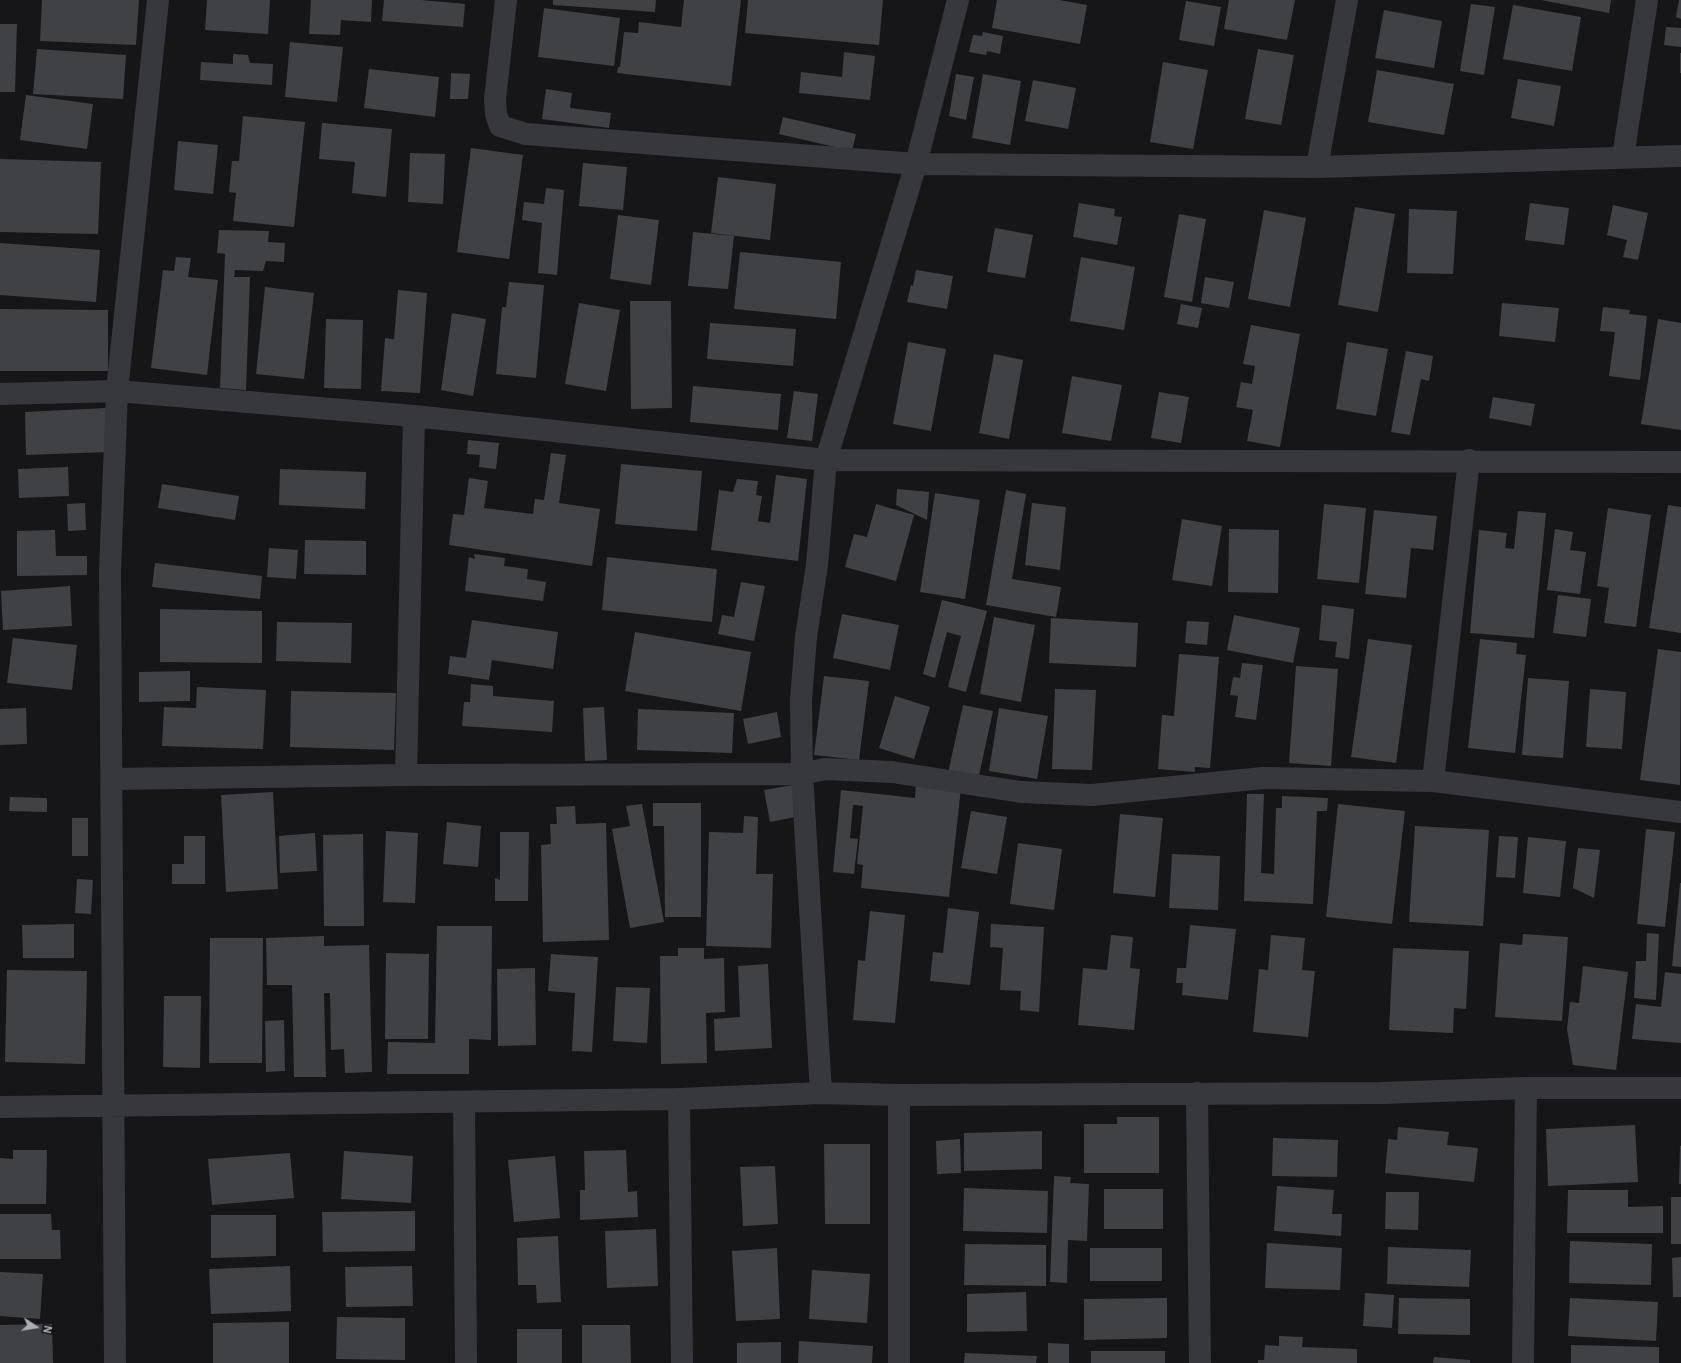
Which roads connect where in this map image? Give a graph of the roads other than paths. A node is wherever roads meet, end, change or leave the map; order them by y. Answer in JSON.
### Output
{"nodes":[{"id":1,"x":158,"y":0,"type":"edge"},
{"id":2,"x":506,"y":0,"type":"edge"},
{"id":3,"x":958,"y":0,"type":"edge"},
{"id":4,"x":1347,"y":0,"type":"edge"},
{"id":5,"x":1647,"y":0,"type":"edge"},
{"id":6,"x":1681,"y":156,"type":"edge"},
{"id":7,"x":1623,"y":157,"type":"junction"},
{"id":8,"x":916,"y":164,"type":"junction"},
{"id":9,"x":1317,"y":167,"type":"junction"},
{"id":10,"x":116,"y":391,"type":"junction"},
{"id":11,"x":0,"y":394,"type":"edge"},
{"id":12,"x":414,"y":416,"type":"junction"},
{"id":13,"x":826,"y":460,"type":"junction"},
{"id":14,"x":1469,"y":460,"type":"junction"},
{"id":15,"x":1681,"y":462,"type":"edge"},
{"id":16,"x":802,"y":774,"type":"junction"},
{"id":17,"x":406,"y":775,"type":"junction"},
{"id":18,"x":113,"y":779,"type":"junction"},
{"id":19,"x":1433,"y":781,"type":"junction"},
{"id":20,"x":1681,"y":812,"type":"edge"},
{"id":21,"x":1526,"y":1088,"type":"junction"},
{"id":22,"x":1681,"y":1088,"type":"edge"},
{"id":23,"x":822,"y":1093,"type":"junction"},
{"id":24,"x":1197,"y":1093,"type":"junction"},
{"id":25,"x":899,"y":1095,"type":"junction"},
{"id":26,"x":679,"y":1099,"type":"junction"},
{"id":27,"x":464,"y":1102,"type":"junction"},
{"id":28,"x":112,"y":1106,"type":"junction"},
{"id":29,"x":0,"y":1107,"type":"edge"},
{"id":30,"x":115,"y":1363,"type":"edge"},
{"id":31,"x":466,"y":1363,"type":"edge"},
{"id":32,"x":682,"y":1363,"type":"edge"},
{"id":33,"x":899,"y":1363,"type":"edge"},
{"id":34,"x":1200,"y":1363,"type":"edge"},
{"id":35,"x":1523,"y":1363,"type":"edge"}],
"edges":[{"from":1,"to":10,"type":"street"},
{"from":2,"to":8,"type":"street"},
{"from":3,"to":8,"type":"street"},
{"from":4,"to":9,"type":"street"},
{"from":5,"to":7,"type":"street"},
{"from":6,"to":7,"type":"street"},
{"from":7,"to":9,"type":"street"},
{"from":8,"to":9,"type":"street"},
{"from":8,"to":13,"type":"street"},
{"from":10,"to":11,"type":"street"},
{"from":10,"to":12,"type":"street"},
{"from":10,"to":18,"type":"street"},
{"from":12,"to":13,"type":"street"},
{"from":12,"to":17,"type":"street"},
{"from":13,"to":14,"type":"street"},
{"from":13,"to":16,"type":"street"},
{"from":14,"to":15,"type":"street"},
{"from":14,"to":19,"type":"street"},
{"from":16,"to":17,"type":"street"},
{"from":16,"to":19,"type":"street"},
{"from":16,"to":23,"type":"street"},
{"from":17,"to":18,"type":"street"},
{"from":18,"to":28,"type":"street"},
{"from":19,"to":20,"type":"street"},
{"from":21,"to":22,"type":"street"},
{"from":21,"to":24,"type":"street"},
{"from":21,"to":35,"type":"street"},
{"from":23,"to":25,"type":"street"},
{"from":23,"to":26,"type":"street"},
{"from":24,"to":25,"type":"street"},
{"from":24,"to":34,"type":"street"},
{"from":25,"to":33,"type":"street"},
{"from":26,"to":27,"type":"street"},
{"from":26,"to":32,"type":"street"},
{"from":27,"to":28,"type":"street"},
{"from":27,"to":31,"type":"street"},
{"from":28,"to":29,"type":"street"},
{"from":28,"to":30,"type":"street"}]}
